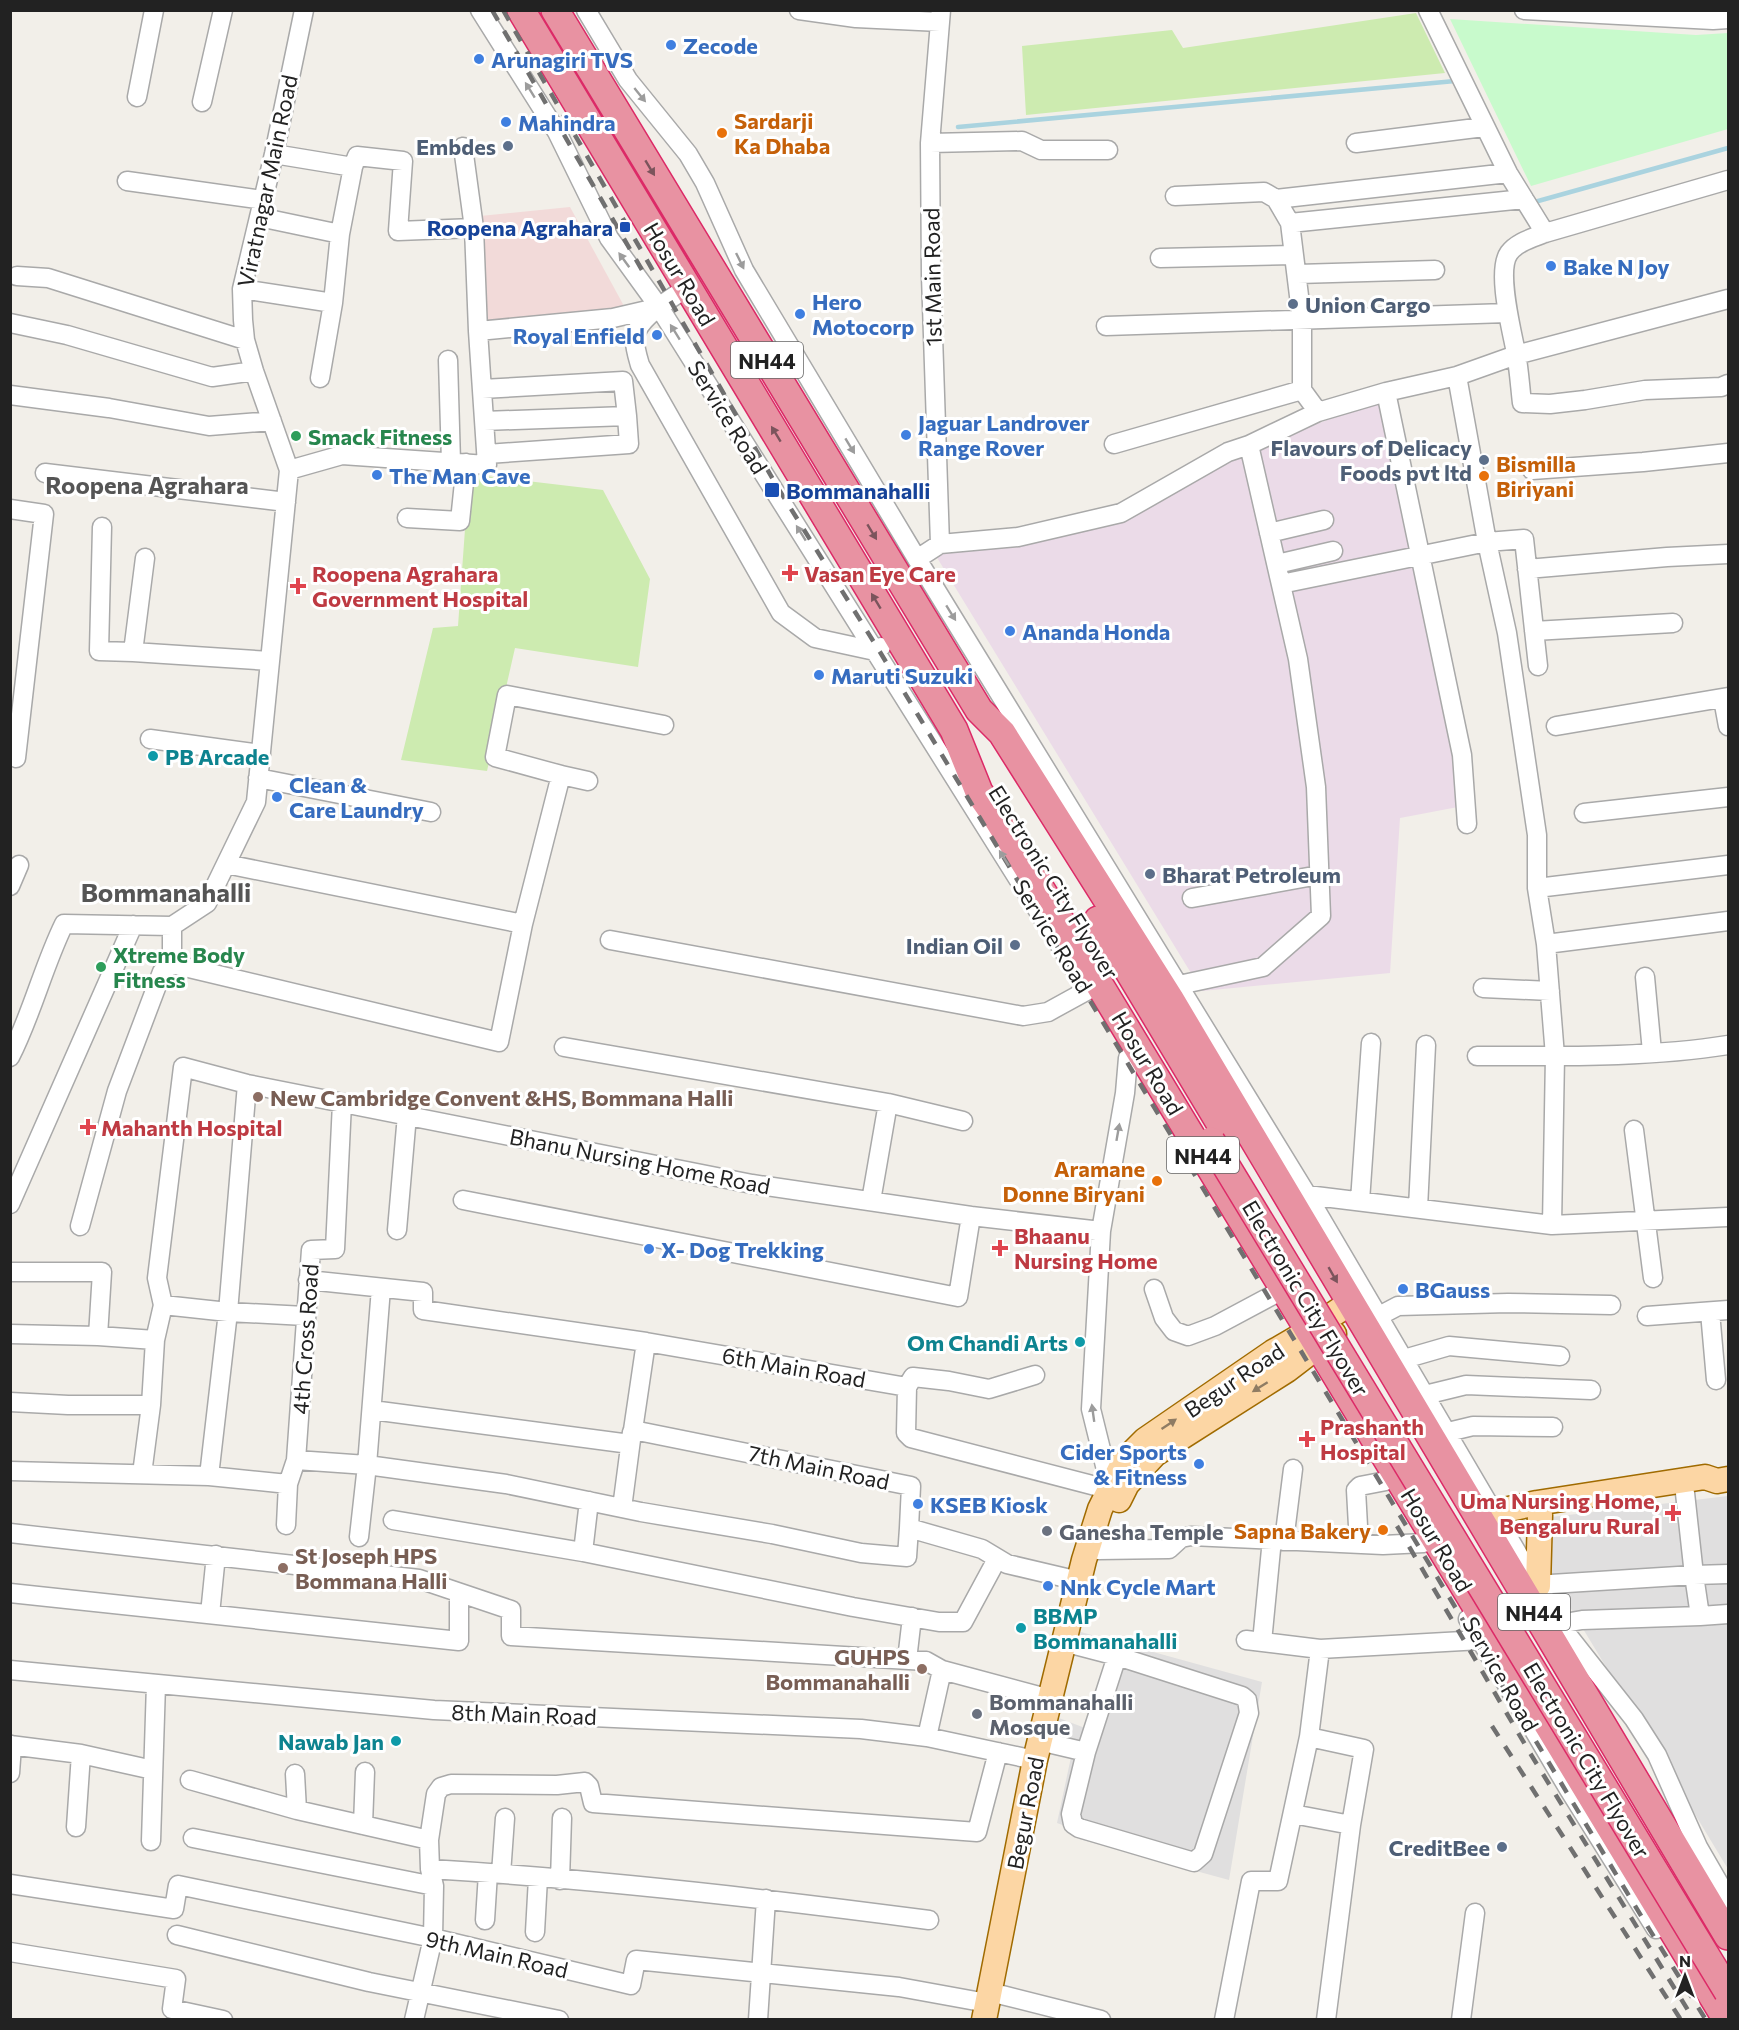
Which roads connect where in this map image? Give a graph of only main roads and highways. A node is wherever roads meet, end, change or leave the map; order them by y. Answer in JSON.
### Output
{"nodes":[{"id":1,"x":521,"y":10,"type":"edge"},
{"id":2,"x":555,"y":10,"type":"edge"},
{"id":3,"x":979,"y":710,"type":"junction"},
{"id":4,"x":954,"y":730,"type":"junction"},
{"id":5,"x":1219,"y":1137,"type":"junction"},
{"id":6,"x":1362,"y":1312,"type":"junction"},
{"id":7,"x":1309,"y":1341,"type":"junction"},
{"id":8,"x":1723,"y":1480,"type":"edge"},
{"id":9,"x":1540,"y":1515,"type":"junction"},
{"id":10,"x":1539,"y":1588,"type":"road end"},
{"id":11,"x":1044,"y":1752,"type":"junction"},
{"id":12,"x":1728,"y":1936,"type":"edge"},
{"id":13,"x":1728,"y":1963,"type":"edge"},
{"id":14,"x":1728,"y":1992,"type":"edge"},
{"id":15,"x":993,"y":2009,"type":"edge"},
{"id":16,"x":1727,"y":2019,"type":"edge"}],
"edges":[{"from":4,"to":1,"type":"highway","name":"Hosur Road","number":"NH44","one_way":true},
{"from":2,"to":3,"type":"highway","name":"Hosur Road","number":"NH44","one_way":true},
{"from":3,"to":5,"type":"highway","name":"Electronic City Flyover"},
{"from":3,"to":6,"type":"highway","name":"Hosur Road","number":"NH44","one_way":true},
{"from":4,"to":5,"type":"highway","name":"Electronic City Flyover"},
{"from":4,"to":7,"type":"highway","name":"Hosur Road","number":"NH44"},
{"from":5,"to":13,"type":"highway","name":"Electronic City Flyover"},
{"from":5,"to":14,"type":"highway","name":"Electronic City Flyover","bridge":true},
{"from":6,"to":7,"type":"main road"},
{"from":6,"to":12,"type":"highway","name":"Hosur Road","number":"NH44"},
{"from":7,"to":11,"type":"main road","name":"Begur Road","one_way":true},
{"from":11,"to":7,"type":"main road","name":"Begur Road","one_way":true},
{"from":7,"to":16,"type":"highway","name":"Hosur Road","number":"NH44"},
{"from":8,"to":9,"type":"main road"},
{"from":8,"to":9,"type":"main road"},
{"from":9,"to":10,"type":"main road"},
{"from":11,"to":15,"type":"main road","name":"Begur Road"}]}
